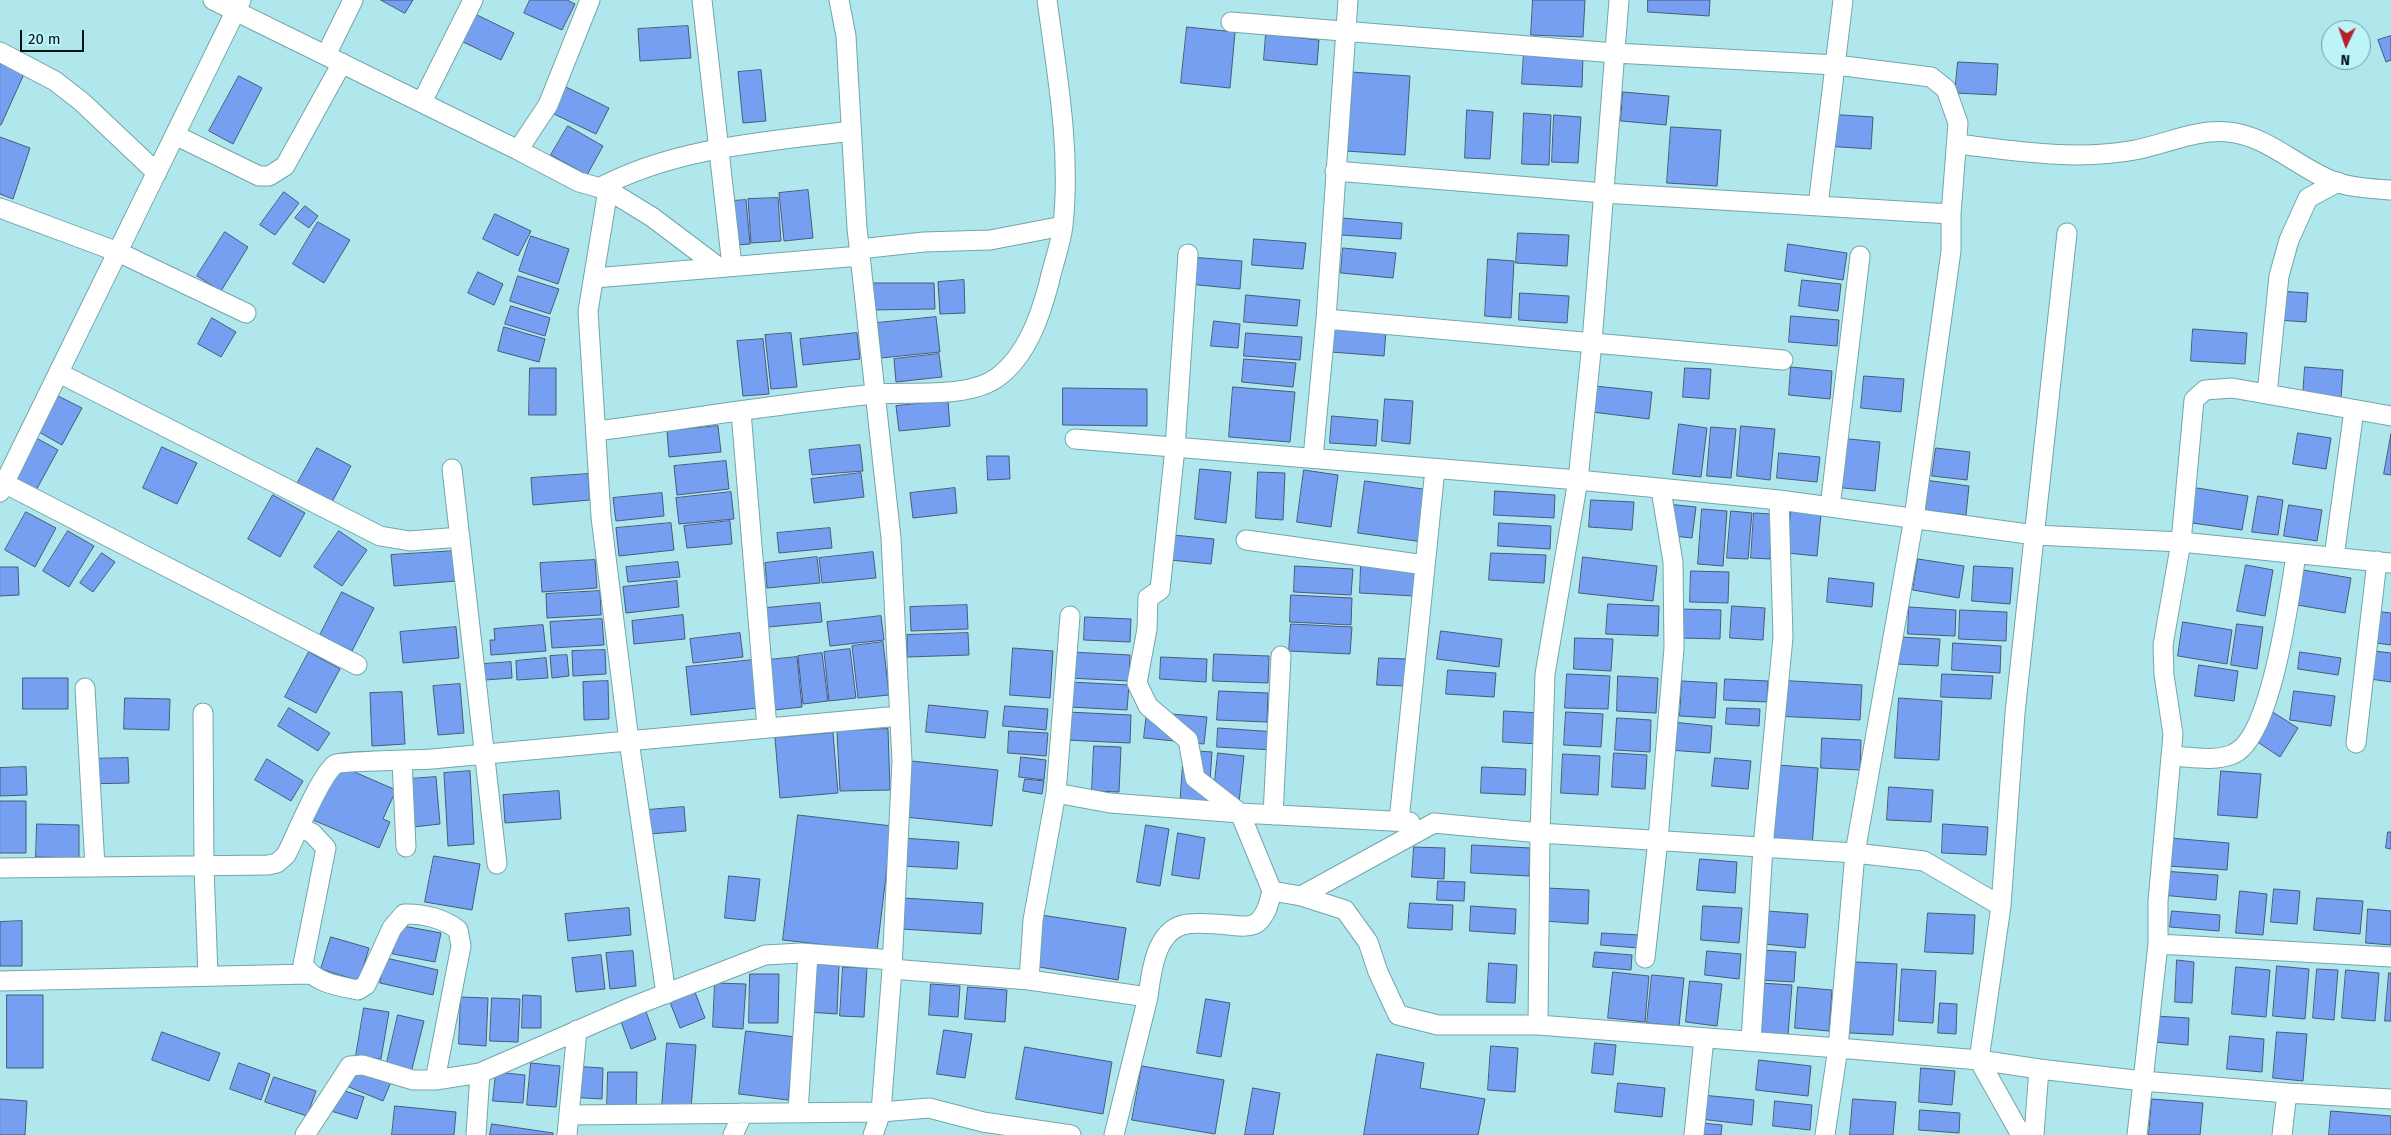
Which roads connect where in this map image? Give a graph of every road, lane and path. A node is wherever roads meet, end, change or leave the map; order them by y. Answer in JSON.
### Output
{"nodes":[{"id":1,"x":212,"y":0,"type":"edge"},
{"id":2,"x":353,"y":0,"type":"edge"},
{"id":3,"x":473,"y":0,"type":"edge"},
{"id":4,"x":590,"y":0,"type":"edge"},
{"id":5,"x":702,"y":0,"type":"edge"},
{"id":6,"x":839,"y":0,"type":"edge"},
{"id":7,"x":1047,"y":0,"type":"edge"},
{"id":8,"x":1348,"y":0,"type":"edge"},
{"id":9,"x":1619,"y":0,"type":"edge"},
{"id":10,"x":1843,"y":0,"type":"edge"},
{"id":11,"x":238,"y":6,"type":"edge"},
{"id":12,"x":1231,"y":22,"type":"dead end"},
{"id":13,"x":1346,"y":31,"type":"junction"},
{"id":14,"x":0,"y":52,"type":"edge"},
{"id":15,"x":1615,"y":53,"type":"junction"},
{"id":16,"x":334,"y":59,"type":"junction"},
{"id":17,"x":1836,"y":65,"type":"junction"},
{"id":18,"x":422,"y":102,"type":"junction"},
{"id":19,"x":852,"y":131,"type":"junction"},
{"id":20,"x":175,"y":135,"type":"junction"},
{"id":21,"x":1957,"y":144,"type":"junction"},
{"id":22,"x":718,"y":148,"type":"junction"},
{"id":23,"x":518,"y":150,"type":"junction"},
{"id":24,"x":1335,"y":171,"type":"junction"},
{"id":25,"x":157,"y":173,"type":"junction"},
{"id":26,"x":2338,"y":182,"type":"junction"},
{"id":27,"x":603,"y":189,"type":"junction"},
{"id":28,"x":2391,"y":190,"type":"edge"},
{"id":29,"x":1604,"y":193,"type":"junction"},
{"id":30,"x":1818,"y":206,"type":"junction"},
{"id":31,"x":0,"y":208,"type":"edge"},
{"id":32,"x":1951,"y":214,"type":"junction"},
{"id":33,"x":1063,"y":226,"type":"junction"},
{"id":34,"x":2067,"y":233,"type":"dead end"},
{"id":35,"x":118,"y":252,"type":"junction"},
{"id":36,"x":860,"y":252,"type":"junction"},
{"id":37,"x":1188,"y":254,"type":"dead end"},
{"id":38,"x":1860,"y":256,"type":"dead end"},
{"id":39,"x":725,"y":266,"type":"junction"},
{"id":40,"x":594,"y":278,"type":"junction"},
{"id":41,"x":246,"y":313,"type":"dead end"},
{"id":42,"x":1326,"y":319,"type":"junction"},
{"id":43,"x":1592,"y":342,"type":"junction"},
{"id":44,"x":1783,"y":360,"type":"dead end"},
{"id":45,"x":59,"y":373,"type":"junction"},
{"id":46,"x":876,"y":394,"type":"junction"},
{"id":47,"x":2267,"y":394,"type":"junction"},
{"id":48,"x":2354,"y":410,"type":"junction"},
{"id":49,"x":741,"y":412,"type":"junction"},
{"id":50,"x":2391,"y":416,"type":"edge"},
{"id":51,"x":596,"y":431,"type":"junction"},
{"id":52,"x":1075,"y":439,"type":"dead end"},
{"id":53,"x":1175,"y":448,"type":"junction"},
{"id":54,"x":1314,"y":458,"type":"junction"},
{"id":55,"x":452,"y":469,"type":"dead end"},
{"id":56,"x":1435,"y":469,"type":"junction"},
{"id":57,"x":1578,"y":480,"type":"junction"},
{"id":58,"x":3,"y":482,"type":"edge"},
{"id":59,"x":1661,"y":490,"type":"junction"},
{"id":60,"x":1779,"y":500,"type":"junction"},
{"id":61,"x":1830,"y":507,"type":"junction"},
{"id":62,"x":1914,"y":518,"type":"junction"},
{"id":63,"x":2035,"y":535,"type":"junction"},
{"id":64,"x":460,"y":538,"type":"junction"},
{"id":65,"x":1246,"y":540,"type":"dead end"},
{"id":66,"x":2181,"y":542,"type":"junction"},
{"id":67,"x":2296,"y":554,"type":"junction"},
{"id":68,"x":2334,"y":557,"type":"junction"},
{"id":69,"x":2384,"y":562,"type":"edge"},
{"id":70,"x":1425,"y":565,"type":"junction"},
{"id":71,"x":1070,"y":616,"type":"dead end"},
{"id":72,"x":1281,"y":656,"type":"dead end"},
{"id":73,"x":356,"y":664,"type":"dead end"},
{"id":74,"x":85,"y":688,"type":"dead end"},
{"id":75,"x":203,"y":712,"type":"dead end"},
{"id":76,"x":899,"y":716,"type":"junction"},
{"id":77,"x":767,"y":728,"type":"junction"},
{"id":78,"x":629,"y":741,"type":"junction"},
{"id":79,"x":2356,"y":743,"type":"dead end"},
{"id":80,"x":485,"y":754,"type":"junction"},
{"id":81,"x":2172,"y":756,"type":"junction"},
{"id":82,"x":402,"y":761,"type":"junction"},
{"id":83,"x":1056,"y":793,"type":"junction"},
{"id":84,"x":1240,"y":813,"type":"junction"},
{"id":85,"x":1273,"y":814,"type":"junction"},
{"id":86,"x":1399,"y":821,"type":"junction"},
{"id":87,"x":1434,"y":823,"type":"junction"},
{"id":88,"x":300,"y":828,"type":"junction"},
{"id":89,"x":1540,"y":833,"type":"junction"},
{"id":90,"x":1658,"y":840,"type":"junction"},
{"id":91,"x":406,"y":847,"type":"dead end"},
{"id":92,"x":1763,"y":847,"type":"junction"},
{"id":93,"x":1855,"y":853,"type":"junction"},
{"id":94,"x":497,"y":864,"type":"dead end"},
{"id":95,"x":204,"y":866,"type":"junction"},
{"id":96,"x":95,"y":867,"type":"junction"},
{"id":97,"x":0,"y":868,"type":"edge"},
{"id":98,"x":1272,"y":891,"type":"junction"},
{"id":99,"x":1301,"y":896,"type":"junction"},
{"id":100,"x":2001,"y":906,"type":"junction"},
{"id":101,"x":2158,"y":944,"type":"junction"},
{"id":102,"x":808,"y":954,"type":"junction"},
{"id":103,"x":2391,"y":957,"type":"edge"},
{"id":104,"x":1645,"y":958,"type":"dead end"},
{"id":105,"x":892,"y":964,"type":"junction"},
{"id":106,"x":309,"y":974,"type":"junction"},
{"id":107,"x":208,"y":976,"type":"junction"},
{"id":108,"x":1028,"y":980,"type":"junction"},
{"id":109,"x":0,"y":981,"type":"edge"},
{"id":110,"x":666,"y":994,"type":"junction"},
{"id":111,"x":1148,"y":997,"type":"junction"},
{"id":112,"x":1538,"y":1025,"type":"junction"},
{"id":113,"x":578,"y":1030,"type":"junction"},
{"id":114,"x":1704,"y":1038,"type":"junction"},
{"id":115,"x":1751,"y":1042,"type":"junction"},
{"id":116,"x":1838,"y":1048,"type":"junction"},
{"id":117,"x":1978,"y":1060,"type":"junction"},
{"id":118,"x":2039,"y":1069,"type":"junction"},
{"id":119,"x":480,"y":1073,"type":"junction"},
{"id":120,"x":435,"y":1080,"type":"junction"},
{"id":121,"x":2143,"y":1081,"type":"junction"},
{"id":122,"x":2288,"y":1093,"type":"junction"},
{"id":123,"x":2391,"y":1100,"type":"edge"},
{"id":124,"x":881,"y":1112,"type":"junction"},
{"id":125,"x":743,"y":1113,"type":"junction"},
{"id":126,"x":798,"y":1113,"type":"junction"},
{"id":127,"x":569,"y":1115,"type":"junction"},
{"id":128,"x":982,"y":1129,"type":"edge"},
{"id":129,"x":305,"y":1135,"type":"edge"},
{"id":130,"x":476,"y":1135,"type":"edge"},
{"id":131,"x":567,"y":1135,"type":"edge"},
{"id":132,"x":732,"y":1135,"type":"edge"},
{"id":133,"x":873,"y":1135,"type":"edge"},
{"id":134,"x":1071,"y":1135,"type":"edge"},
{"id":135,"x":1114,"y":1135,"type":"edge"},
{"id":136,"x":1694,"y":1135,"type":"edge"},
{"id":137,"x":1825,"y":1135,"type":"edge"},
{"id":138,"x":2021,"y":1135,"type":"edge"},
{"id":139,"x":2034,"y":1135,"type":"edge"},
{"id":140,"x":2137,"y":1135,"type":"edge"},
{"id":141,"x":2282,"y":1135,"type":"edge"}],
"edges":[{"from":1,"to":11,"type":"street"},
{"from":2,"to":16,"type":"street"},
{"from":3,"to":18,"type":"street"},
{"from":4,"to":23,"type":"street"},
{"from":5,"to":22,"type":"street"},
{"from":6,"to":19,"type":"street"},
{"from":7,"to":33,"type":"street"},
{"from":8,"to":13,"type":"street"},
{"from":9,"to":15,"type":"street"},
{"from":10,"to":17,"type":"street"},
{"from":11,"to":16,"type":"street"},
{"from":11,"to":20,"type":"street"},
{"from":12,"to":13,"type":"street"},
{"from":13,"to":15,"type":"street"},
{"from":13,"to":24,"type":"street"},
{"from":14,"to":25,"type":"street"},
{"from":15,"to":17,"type":"street"},
{"from":15,"to":29,"type":"street"},
{"from":16,"to":18,"type":"street"},
{"from":16,"to":20,"type":"street"},
{"from":17,"to":21,"type":"street"},
{"from":17,"to":30,"type":"street"},
{"from":18,"to":23,"type":"street"},
{"from":19,"to":22,"type":"street"},
{"from":19,"to":36,"type":"street"},
{"from":20,"to":25,"type":"street"},
{"from":21,"to":26,"type":"street"},
{"from":21,"to":32,"type":"street"},
{"from":22,"to":27,"type":"street"},
{"from":22,"to":39,"type":"street"},
{"from":23,"to":27,"type":"street"},
{"from":24,"to":29,"type":"street"},
{"from":24,"to":42,"type":"street"},
{"from":25,"to":35,"type":"street"},
{"from":26,"to":28,"type":"street"},
{"from":26,"to":47,"type":"street"},
{"from":27,"to":39,"type":"street"},
{"from":27,"to":40,"type":"street"},
{"from":29,"to":30,"type":"street"},
{"from":29,"to":43,"type":"street"},
{"from":30,"to":32,"type":"street"},
{"from":31,"to":35,"type":"street"},
{"from":32,"to":62,"type":"street"},
{"from":33,"to":36,"type":"street"},
{"from":33,"to":46,"type":"street"},
{"from":34,"to":63,"type":"street"},
{"from":35,"to":41,"type":"street"},
{"from":35,"to":45,"type":"street"},
{"from":36,"to":39,"type":"street"},
{"from":36,"to":46,"type":"street"},
{"from":37,"to":53,"type":"street"},
{"from":38,"to":61,"type":"street"},
{"from":39,"to":40,"type":"street"},
{"from":40,"to":51,"type":"street"},
{"from":42,"to":43,"type":"street"},
{"from":42,"to":54,"type":"street"},
{"from":43,"to":44,"type":"street"},
{"from":43,"to":57,"type":"street"},
{"from":45,"to":58,"type":"street"},
{"from":45,"to":64,"type":"street"},
{"from":46,"to":49,"type":"street"},
{"from":46,"to":76,"type":"street"},
{"from":47,"to":48,"type":"street"},
{"from":47,"to":66,"type":"street"},
{"from":48,"to":50,"type":"street"},
{"from":48,"to":68,"type":"street"},
{"from":49,"to":51,"type":"street"},
{"from":49,"to":77,"type":"street"},
{"from":51,"to":78,"type":"street"},
{"from":52,"to":53,"type":"street"},
{"from":53,"to":54,"type":"street"},
{"from":53,"to":84,"type":"street"},
{"from":54,"to":56,"type":"street"},
{"from":55,"to":64,"type":"street"},
{"from":56,"to":57,"type":"street"},
{"from":56,"to":70,"type":"street"},
{"from":57,"to":59,"type":"street"},
{"from":57,"to":89,"type":"street"},
{"from":58,"to":73,"type":"street"},
{"from":59,"to":60,"type":"street"},
{"from":59,"to":90,"type":"street"},
{"from":60,"to":61,"type":"street"},
{"from":60,"to":92,"type":"street"},
{"from":61,"to":62,"type":"street"},
{"from":62,"to":63,"type":"street"},
{"from":62,"to":93,"type":"street"},
{"from":63,"to":66,"type":"street"},
{"from":63,"to":100,"type":"street"},
{"from":64,"to":80,"type":"street"},
{"from":65,"to":70,"type":"street"},
{"from":66,"to":67,"type":"street"},
{"from":66,"to":81,"type":"street"},
{"from":67,"to":68,"type":"street"},
{"from":67,"to":81,"type":"street"},
{"from":68,"to":69,"type":"street"},
{"from":69,"to":79,"type":"street"},
{"from":70,"to":86,"type":"street"},
{"from":71,"to":83,"type":"street"},
{"from":72,"to":85,"type":"street"},
{"from":74,"to":96,"type":"street"},
{"from":75,"to":95,"type":"street"},
{"from":76,"to":77,"type":"street"},
{"from":76,"to":105,"type":"street"},
{"from":77,"to":78,"type":"street"},
{"from":78,"to":80,"type":"street"},
{"from":78,"to":110,"type":"street"},
{"from":80,"to":82,"type":"street"},
{"from":80,"to":94,"type":"street"},
{"from":81,"to":101,"type":"street"},
{"from":82,"to":88,"type":"street"},
{"from":82,"to":91,"type":"street"},
{"from":83,"to":84,"type":"street"},
{"from":83,"to":108,"type":"street"},
{"from":84,"to":85,"type":"street"},
{"from":84,"to":98,"type":"street"},
{"from":85,"to":86,"type":"street"},
{"from":86,"to":87,"type":"street"},
{"from":87,"to":89,"type":"street"},
{"from":87,"to":99,"type":"street"},
{"from":88,"to":95,"type":"street"},
{"from":88,"to":106,"type":"street"},
{"from":89,"to":90,"type":"street"},
{"from":89,"to":112,"type":"street"},
{"from":90,"to":92,"type":"street"},
{"from":90,"to":104,"type":"street"},
{"from":92,"to":93,"type":"street"},
{"from":92,"to":115,"type":"street"},
{"from":93,"to":100,"type":"street"},
{"from":93,"to":116,"type":"street"},
{"from":95,"to":96,"type":"street"},
{"from":95,"to":107,"type":"street"},
{"from":96,"to":97,"type":"street"},
{"from":98,"to":99,"type":"street"},
{"from":98,"to":111,"type":"street"},
{"from":99,"to":112,"type":"street"},
{"from":100,"to":117,"type":"street"},
{"from":101,"to":103,"type":"street"},
{"from":101,"to":121,"type":"street"},
{"from":102,"to":105,"type":"street"},
{"from":102,"to":110,"type":"street"},
{"from":102,"to":126,"type":"street"},
{"from":105,"to":108,"type":"street"},
{"from":105,"to":124,"type":"street"},
{"from":106,"to":107,"type":"street"},
{"from":106,"to":120,"type":"street"},
{"from":107,"to":109,"type":"street"},
{"from":108,"to":111,"type":"street"},
{"from":110,"to":113,"type":"street"},
{"from":111,"to":135,"type":"street"},
{"from":112,"to":114,"type":"street"},
{"from":113,"to":119,"type":"street"},
{"from":113,"to":127,"type":"street"},
{"from":114,"to":115,"type":"street"},
{"from":114,"to":136,"type":"street"},
{"from":115,"to":116,"type":"street"},
{"from":116,"to":117,"type":"street"},
{"from":116,"to":137,"type":"street"},
{"from":117,"to":118,"type":"street"},
{"from":117,"to":138,"type":"street"},
{"from":118,"to":121,"type":"street"},
{"from":118,"to":139,"type":"street"},
{"from":119,"to":120,"type":"street"},
{"from":119,"to":130,"type":"street"},
{"from":120,"to":129,"type":"street"},
{"from":121,"to":122,"type":"street"},
{"from":121,"to":140,"type":"street"},
{"from":122,"to":123,"type":"street"},
{"from":122,"to":141,"type":"street"},
{"from":124,"to":126,"type":"street"},
{"from":124,"to":128,"type":"street"},
{"from":124,"to":133,"type":"street"},
{"from":125,"to":126,"type":"street"},
{"from":125,"to":127,"type":"street"},
{"from":125,"to":132,"type":"street"},
{"from":127,"to":131,"type":"street"},
{"from":128,"to":134,"type":"street"}]}
